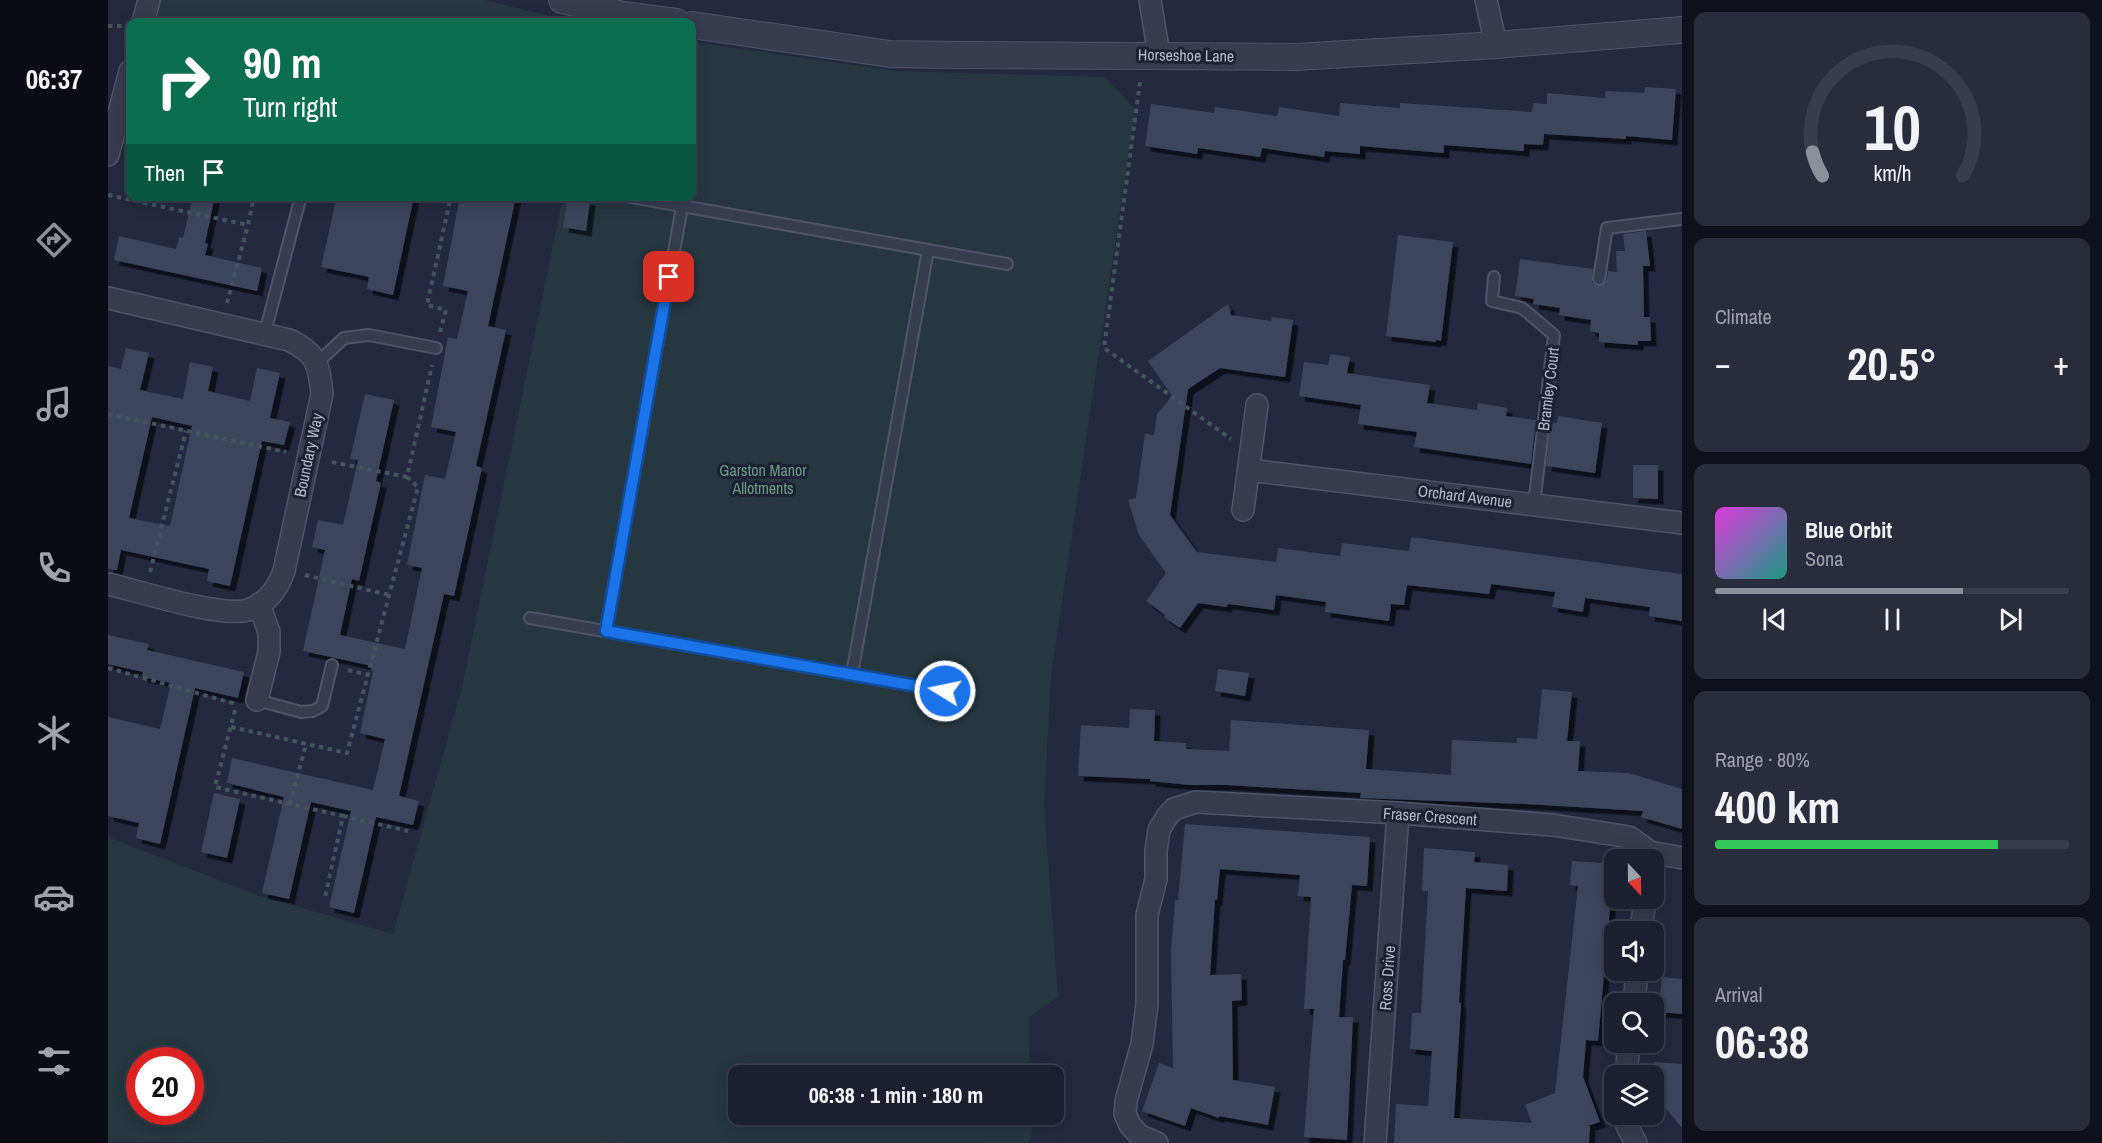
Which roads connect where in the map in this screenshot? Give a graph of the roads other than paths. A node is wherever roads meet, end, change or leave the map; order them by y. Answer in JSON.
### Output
{"nodes":[{"id":1,"x":149,"y":0,"type":"edge"},
{"id":2,"x":562,"y":0,"type":"edge"},
{"id":3,"x":1150,"y":0,"type":"edge"},
{"id":4,"x":1486,"y":0,"type":"edge"},
{"id":5,"x":612,"y":12,"type":"edge"},
{"id":6,"x":144,"y":18,"type":"edge"},
{"id":7,"x":650,"y":18,"type":"edge"},
{"id":8,"x":696,"y":26,"type":"edge"},
{"id":9,"x":1682,"y":30,"type":"edge"},
{"id":10,"x":1496,"y":45,"type":"junction"},
{"id":11,"x":1152,"y":55,"type":"junction"},
{"id":12,"x":126,"y":85,"type":"edge"},
{"id":13,"x":108,"y":155,"type":"edge"},
{"id":14,"x":300,"y":201,"type":"edge"},
{"id":15,"x":651,"y":201,"type":"edge"},
{"id":16,"x":682,"y":207,"type":"junction"},
{"id":17,"x":1682,"y":219,"type":"edge"},
{"id":18,"x":928,"y":250,"type":"junction"},
{"id":19,"x":1007,"y":264,"type":"dead end"},
{"id":20,"x":1494,"y":277,"type":"dead end"},
{"id":21,"x":1599,"y":279,"type":"dead end"},
{"id":22,"x":108,"y":298,"type":"edge"},
{"id":23,"x":262,"y":334,"type":"junction"},
{"id":24,"x":436,"y":348,"type":"road end"},
{"id":25,"x":316,"y":364,"type":"junction"},
{"id":26,"x":1257,"y":405,"type":"dead end"},
{"id":27,"x":1250,"y":459,"type":"junction"},
{"id":28,"x":1534,"y":505,"type":"junction"},
{"id":29,"x":1243,"y":510,"type":"dead end"},
{"id":30,"x":1682,"y":523,"type":"edge"},
{"id":31,"x":108,"y":584,"type":"edge"},
{"id":32,"x":259,"y":604,"type":"junction"},
{"id":33,"x":530,"y":618,"type":"dead end"},
{"id":34,"x":606,"y":631,"type":"junction"},
{"id":35,"x":332,"y":665,"type":"dead end"},
{"id":36,"x":852,"y":674,"type":"junction"},
{"id":37,"x":945,"y":691,"type":"dead end"},
{"id":38,"x":247,"y":702,"type":"joint"},
{"id":39,"x":1398,"y":813,"type":"junction"},
{"id":40,"x":1642,"y":849,"type":"edge"},
{"id":41,"x":1664,"y":857,"type":"edge"},
{"id":42,"x":1682,"y":858,"type":"edge"},
{"id":43,"x":1627,"y":1125,"type":"edge"},
{"id":44,"x":1631,"y":1142,"type":"edge"},
{"id":45,"x":1157,"y":1143,"type":"edge"},
{"id":46,"x":1376,"y":1143,"type":"edge"}],
"edges":[{"from":1,"to":6,"type":"street"},
{"from":2,"to":5,"type":"street"},
{"from":3,"to":11,"type":"street"},
{"from":4,"to":10,"type":"street"},
{"from":5,"to":7,"type":"street"},
{"from":8,"to":11,"type":"street","name":"Horseshoe Lane"},
{"from":9,"to":10,"type":"street","name":"Horseshoe Lane"},
{"from":10,"to":11,"type":"street","name":"Horseshoe Lane"},
{"from":12,"to":13,"type":"street"},
{"from":14,"to":23,"type":"lane"},
{"from":15,"to":16,"type":"lane"},
{"from":16,"to":18,"type":"lane"},
{"from":16,"to":34,"type":"lane"},
{"from":17,"to":21,"type":"lane"},
{"from":18,"to":19,"type":"lane"},
{"from":18,"to":36,"type":"lane"},
{"from":20,"to":28,"type":"lane","name":"Bramley Court"},
{"from":22,"to":23,"type":"street"},
{"from":23,"to":25,"type":"street"},
{"from":24,"to":25,"type":"lane"},
{"from":25,"to":32,"type":"street","name":"Boundary Way"},
{"from":26,"to":27,"type":"street"},
{"from":27,"to":28,"type":"street","name":"Orchard Avenue"},
{"from":27,"to":29,"type":"street"},
{"from":28,"to":30,"type":"street","name":"Orchard Avenue"},
{"from":31,"to":32,"type":"street"},
{"from":32,"to":38,"type":"street"},
{"from":33,"to":34,"type":"lane"},
{"from":34,"to":36,"type":"lane"},
{"from":35,"to":38,"type":"lane"},
{"from":36,"to":37,"type":"lane"},
{"from":39,"to":40,"type":"street","name":"Fraser Crescent"},
{"from":39,"to":45,"type":"street","name":"Fraser Crescent"},
{"from":39,"to":46,"type":"street","name":"Ross Drive"},
{"from":41,"to":42,"type":"street","name":"Fraser Crescent"},
{"from":43,"to":44,"type":"street"}]}
